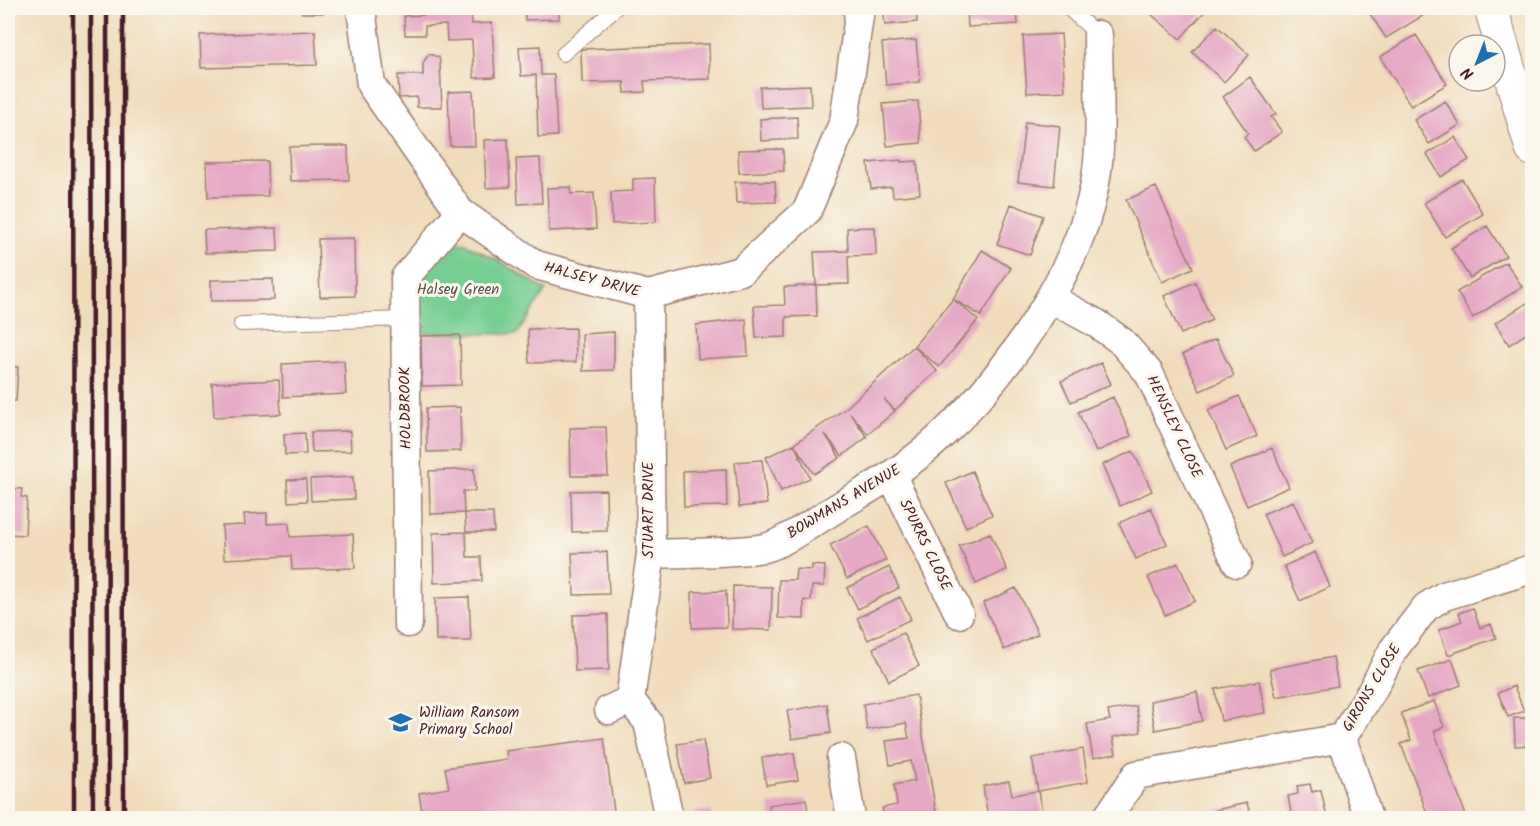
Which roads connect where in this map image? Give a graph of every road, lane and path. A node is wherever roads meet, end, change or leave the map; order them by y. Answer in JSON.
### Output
{"nodes":[{"id":1,"x":361,"y":8,"type":"edge"},
{"id":2,"x":616,"y":8,"type":"edge"},
{"id":3,"x":857,"y":8,"type":"edge"},
{"id":4,"x":1068,"y":8,"type":"edge"},
{"id":5,"x":1491,"y":8,"type":"edge"},
{"id":6,"x":1098,"y":35,"type":"joint"},
{"id":7,"x":563,"y":54,"type":"dead end"},
{"id":8,"x":1533,"y":149,"type":"edge"},
{"id":9,"x":460,"y":212,"type":"junction"},
{"id":10,"x":648,"y":295,"type":"junction"},
{"id":11,"x":1050,"y":298,"type":"junction"},
{"id":12,"x":405,"y":319,"type":"junction"},
{"id":13,"x":241,"y":324,"type":"dead end"},
{"id":14,"x":892,"y":476,"type":"junction"},
{"id":15,"x":651,"y":554,"type":"junction"},
{"id":16,"x":1237,"y":563,"type":"dead end"},
{"id":17,"x":1533,"y":569,"type":"edge"},
{"id":18,"x":959,"y":614,"type":"dead end"},
{"id":19,"x":408,"y":623,"type":"dead end"},
{"id":20,"x":1342,"y":738,"type":"junction"},
{"id":21,"x":841,"y":758,"type":"dead end"},
{"id":22,"x":669,"y":819,"type":"edge"},
{"id":23,"x":851,"y":819,"type":"edge"},
{"id":24,"x":1107,"y":819,"type":"edge"},
{"id":25,"x":1368,"y":819,"type":"edge"}],
"edges":[{"from":1,"to":9,"type":"street","name":"HALSEY DRIVE"},
{"from":2,"to":7,"type":"lane"},
{"from":3,"to":10,"type":"street","name":"HALSEY DRIVE"},
{"from":4,"to":6,"type":"lane"},
{"from":5,"to":8,"type":"street"},
{"from":6,"to":11,"type":"street","name":"BOWMANS AVENUE"},
{"from":9,"to":10,"type":"street","name":"HALSEY DRIVE"},
{"from":9,"to":12,"type":"street","name":"HOLDBROOK"},
{"from":10,"to":15,"type":"street","name":"STUART DRIVE"},
{"from":11,"to":14,"type":"street","name":"BOWMANS AVENUE"},
{"from":11,"to":16,"type":"street","name":"HENSLEY CLOSE"},
{"from":12,"to":13,"type":"lane"},
{"from":12,"to":19,"type":"street","name":"HOLDBROOK"},
{"from":14,"to":15,"type":"street","name":"BOWMANS AVENUE"},
{"from":14,"to":18,"type":"street","name":"SPURRS CLOSE"},
{"from":15,"to":22,"type":"street","name":"STUART DRIVE"},
{"from":17,"to":20,"type":"street","name":"GIRONS CLOSE"},
{"from":20,"to":24,"type":"street","name":"GIRONS CLOSE"},
{"from":20,"to":25,"type":"street"},
{"from":21,"to":23,"type":"street"}]}
